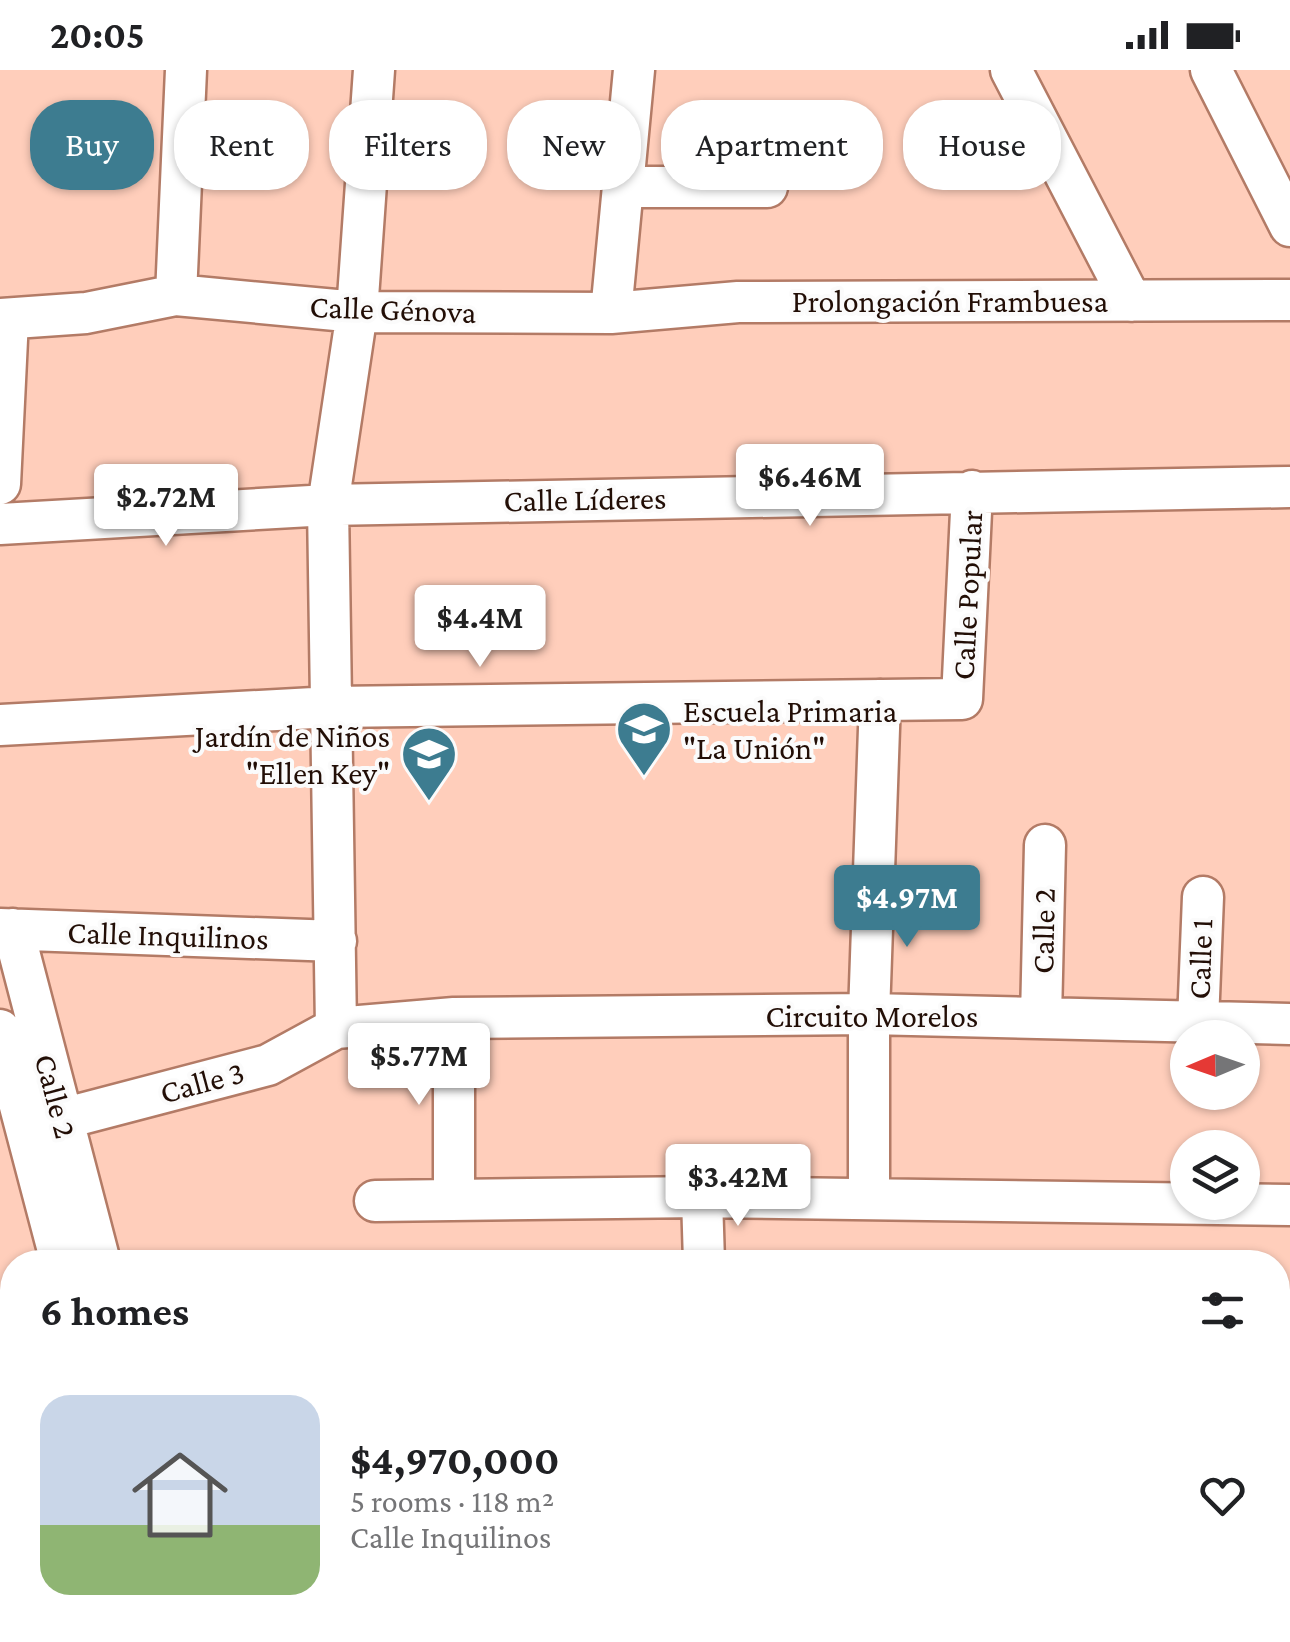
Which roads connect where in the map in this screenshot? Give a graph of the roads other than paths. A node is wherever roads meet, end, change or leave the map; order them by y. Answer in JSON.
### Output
{"nodes":[{"id":1,"x":186,"y":70,"type":"edge"},
{"id":2,"x":374,"y":70,"type":"edge"},
{"id":3,"x":634,"y":70,"type":"edge"},
{"id":4,"x":1011,"y":70,"type":"edge"},
{"id":5,"x":1210,"y":70,"type":"edge"},
{"id":6,"x":631,"y":100,"type":"edge"},
{"id":7,"x":622,"y":190,"type":"edge"},
{"id":8,"x":1290,"y":226,"type":"edge"},
{"id":9,"x":176,"y":294,"type":"junction"},
{"id":10,"x":1290,"y":300,"type":"edge"},
{"id":11,"x":1131,"y":301,"type":"junction"},
{"id":12,"x":357,"y":312,"type":"junction"},
{"id":13,"x":611,"y":314,"type":"junction"},
{"id":14,"x":4,"y":319,"type":"edge"},
{"id":15,"x":0,"y":484,"type":"edge"},
{"id":16,"x":1290,"y":487,"type":"edge"},
{"id":17,"x":972,"y":490,"type":"junction"},
{"id":18,"x":328,"y":505,"type":"junction"},
{"id":19,"x":0,"y":524,"type":"edge"},
{"id":20,"x":880,"y":700,"type":"junction"},
{"id":21,"x":332,"y":707,"type":"junction"},
{"id":22,"x":0,"y":725,"type":"edge"},
{"id":23,"x":1045,"y":844,"type":"dead end"},
{"id":24,"x":1203,"y":897,"type":"dead end"},
{"id":25,"x":6,"y":929,"type":"edge"},
{"id":26,"x":336,"y":941,"type":"junction"},
{"id":27,"x":869,"y":1014,"type":"junction"},
{"id":28,"x":454,"y":1018,"type":"junction"},
{"id":29,"x":1041,"y":1018,"type":"junction"},
{"id":30,"x":1198,"y":1020,"type":"edge"},
{"id":31,"x":1170,"y":1021,"type":"edge"},
{"id":32,"x":1260,"y":1023,"type":"edge"},
{"id":33,"x":1290,"y":1024,"type":"edge"},
{"id":34,"x":336,"y":1028,"type":"junction"},
{"id":35,"x":0,"y":1030,"type":"edge"},
{"id":36,"x":62,"y":1119,"type":"junction"},
{"id":37,"x":14,"y":1140,"type":"edge"},
{"id":38,"x":702,"y":1197,"type":"junction"},
{"id":39,"x":454,"y":1198,"type":"junction"},
{"id":40,"x":869,"y":1199,"type":"junction"},
{"id":41,"x":375,"y":1201,"type":"dead end"},
{"id":42,"x":1290,"y":1205,"type":"edge"},
{"id":43,"x":55,"y":1250,"type":"edge"},
{"id":44,"x":97,"y":1250,"type":"edge"},
{"id":45,"x":704,"y":1250,"type":"edge"}],
"edges":[{"from":1,"to":9,"type":"street"},
{"from":2,"to":12,"type":"street"},
{"from":3,"to":6,"type":"street"},
{"from":4,"to":11,"type":"street"},
{"from":5,"to":8,"type":"street"},
{"from":7,"to":13,"type":"street"},
{"from":9,"to":12,"type":"street","name":"Calle Génova"},
{"from":9,"to":14,"type":"street","name":"Calle Génova"},
{"from":10,"to":11,"type":"street","name":"Prolongación Frambuesa"},
{"from":11,"to":13,"type":"street","name":"Prolongación Frambuesa"},
{"from":12,"to":13,"type":"street","name":"Calle Génova"},
{"from":12,"to":18,"type":"street"},
{"from":14,"to":15,"type":"street"},
{"from":16,"to":17,"type":"street","name":"Calle Líderes"},
{"from":17,"to":18,"type":"street","name":"Calle Líderes"},
{"from":17,"to":20,"type":"street","name":"Calle Popular"},
{"from":18,"to":19,"type":"street","name":"Calle Líderes"},
{"from":18,"to":21,"type":"street"},
{"from":20,"to":21,"type":"street"},
{"from":20,"to":27,"type":"street"},
{"from":21,"to":22,"type":"street"},
{"from":21,"to":26,"type":"street"},
{"from":23,"to":29,"type":"street","name":"Calle 2"},
{"from":24,"to":30,"type":"street","name":"Calle 1"},
{"from":25,"to":26,"type":"street","name":"Calle Inquilinos"},
{"from":25,"to":36,"type":"street","name":"Calle 2"},
{"from":26,"to":34,"type":"street"},
{"from":27,"to":28,"type":"street","name":"Circuito Morelos"},
{"from":27,"to":29,"type":"street","name":"Circuito Morelos"},
{"from":27,"to":40,"type":"street"},
{"from":28,"to":34,"type":"street","name":"Circuito Morelos"},
{"from":28,"to":39,"type":"street"},
{"from":29,"to":31,"type":"street","name":"Circuito Morelos"},
{"from":32,"to":33,"type":"street","name":"Circuito Morelos"},
{"from":34,"to":36,"type":"street","name":"Calle 3"},
{"from":35,"to":37,"type":"street","name":"Calle 2"},
{"from":36,"to":44,"type":"street","name":"Calle 2"},
{"from":37,"to":43,"type":"street","name":"Calle 2"},
{"from":38,"to":39,"type":"street"},
{"from":38,"to":40,"type":"street"},
{"from":38,"to":45,"type":"street"},
{"from":39,"to":41,"type":"street"},
{"from":40,"to":42,"type":"street"}]}
